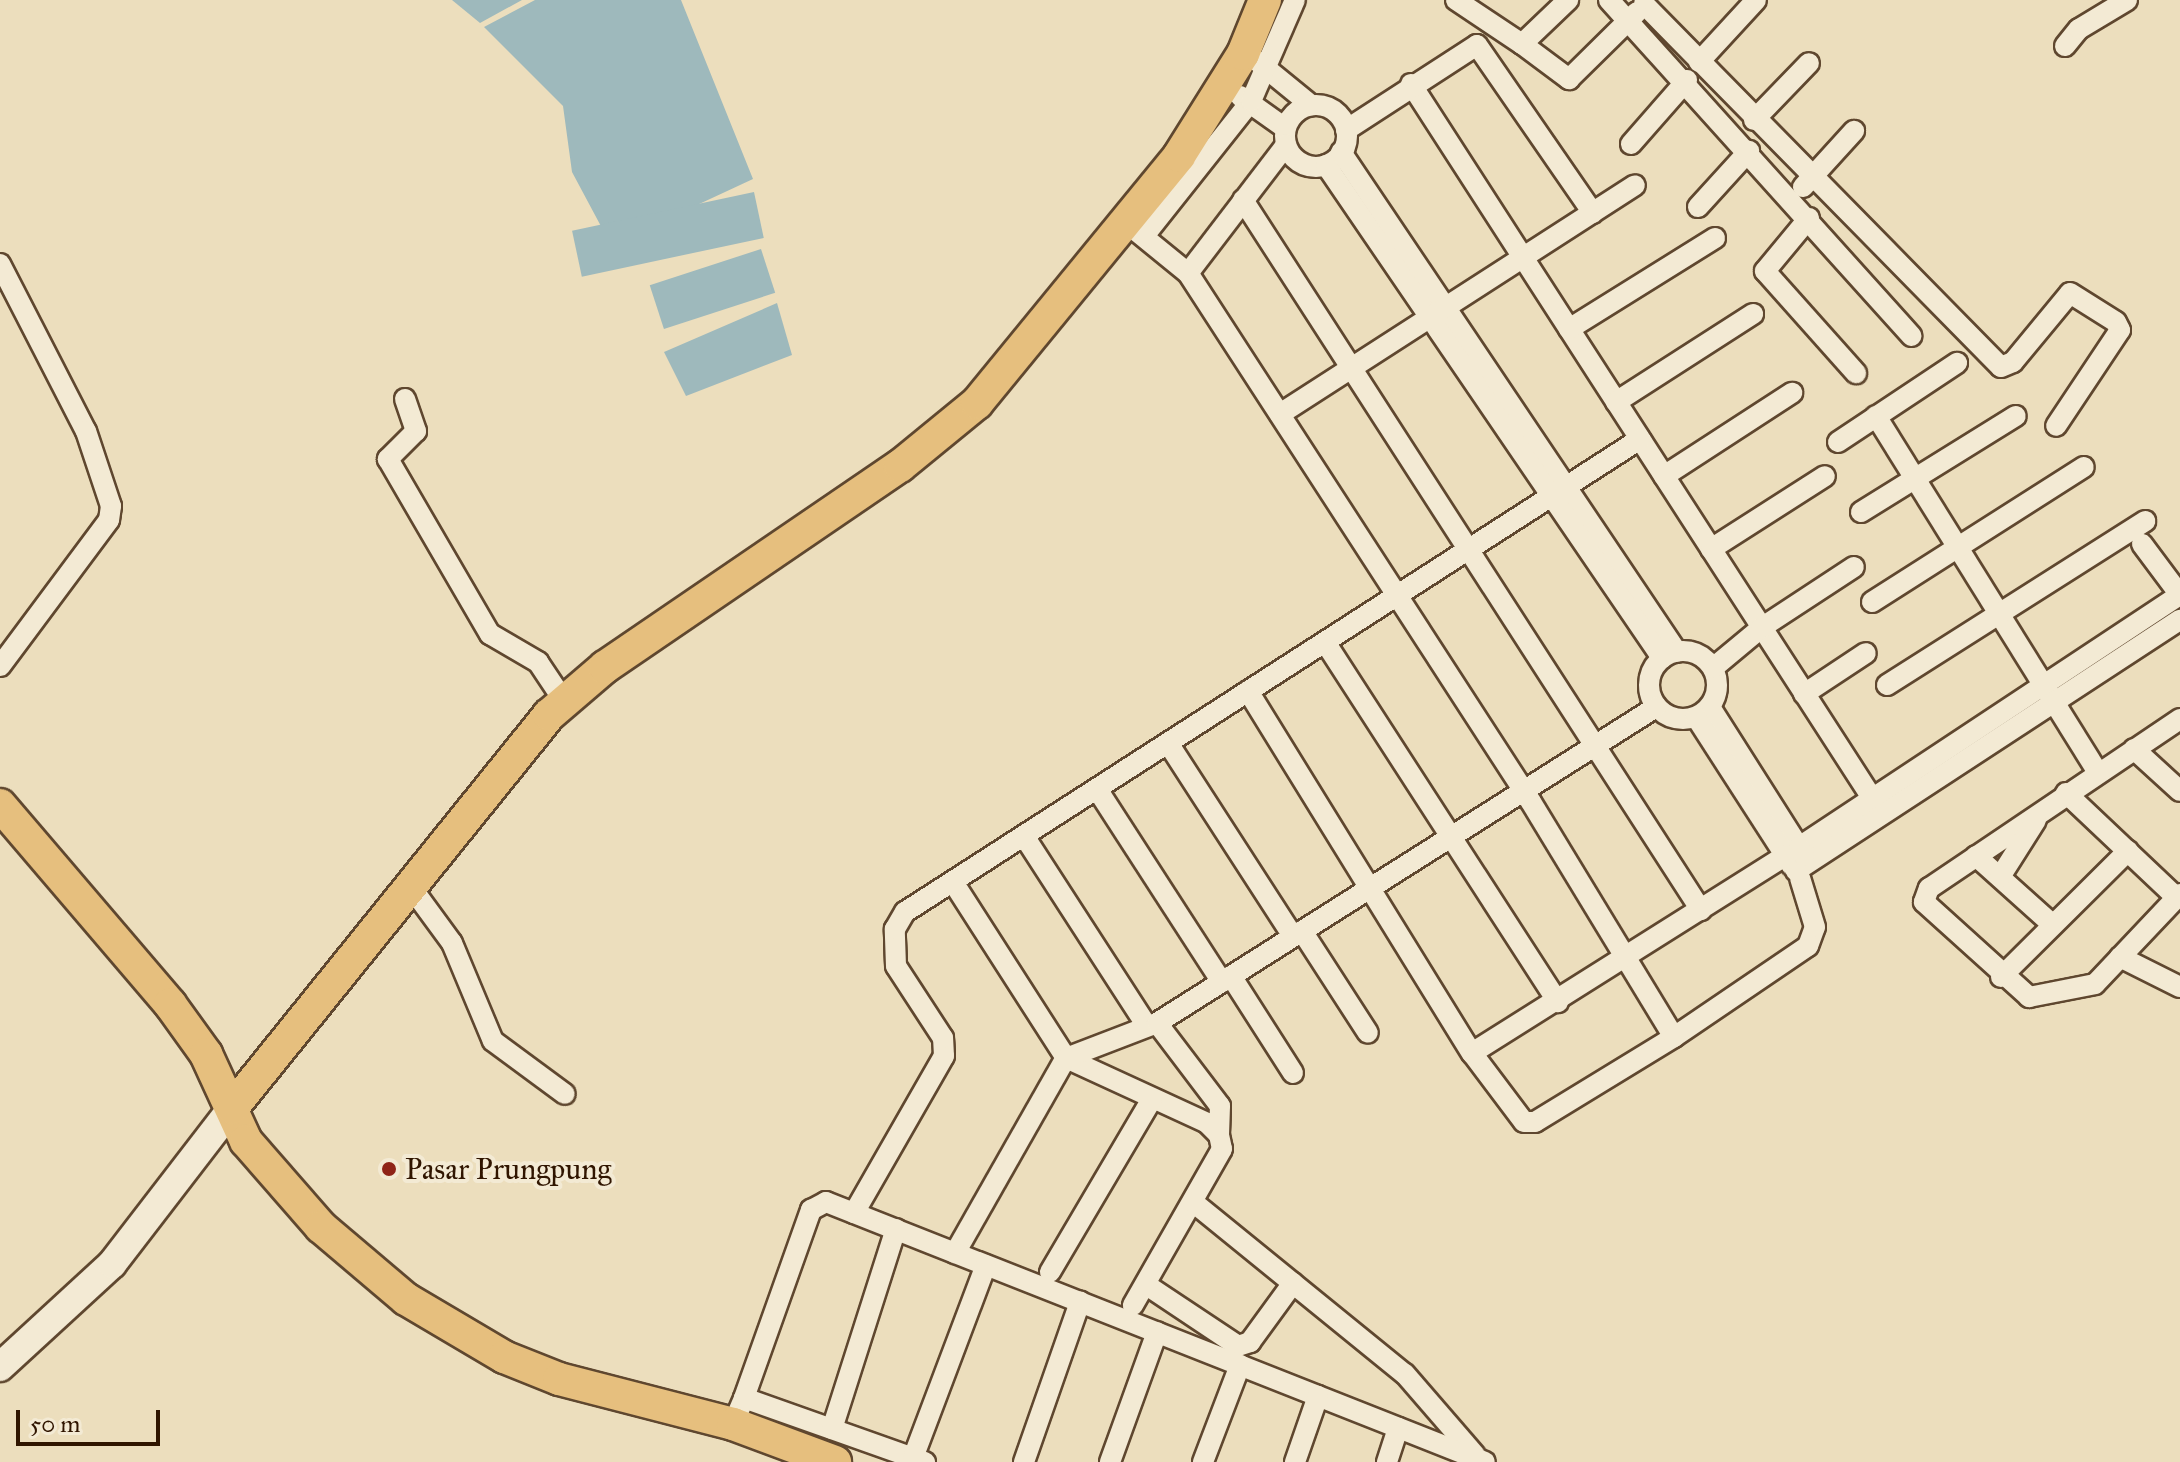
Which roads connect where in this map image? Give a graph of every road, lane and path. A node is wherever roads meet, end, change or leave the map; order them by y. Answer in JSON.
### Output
{"nodes":[{"id":1,"x":1265,"y":0,"type":"edge"},
{"id":2,"x":1295,"y":0,"type":"edge"},
{"id":3,"x":1456,"y":0,"type":"edge"},
{"id":4,"x":1568,"y":0,"type":"edge"},
{"id":5,"x":1609,"y":0,"type":"edge"},
{"id":6,"x":1756,"y":0,"type":"edge"},
{"id":7,"x":2127,"y":0,"type":"edge"},
{"id":8,"x":1646,"y":2,"type":"edge"},
{"id":9,"x":1629,"y":20,"type":"junction"},
{"id":10,"x":1522,"y":44,"type":"junction"},
{"id":11,"x":2065,"y":46,"type":"dead end"},
{"id":12,"x":1256,"y":61,"type":"junction"},
{"id":13,"x":1699,"y":62,"type":"junction"},
{"id":14,"x":1809,"y":63,"type":"dead end"},
{"id":15,"x":1687,"y":80,"type":"junction"},
{"id":16,"x":1411,"y":84,"type":"junction"},
{"id":17,"x":1237,"y":94,"type":"junction"},
{"id":18,"x":1311,"y":105,"type":"junction"},
{"id":19,"x":1754,"y":120,"type":"junction"},
{"id":20,"x":1346,"y":130,"type":"junction"},
{"id":21,"x":1854,"y":131,"type":"dead end"},
{"id":22,"x":1286,"y":137,"type":"junction"},
{"id":23,"x":1631,"y":144,"type":"dead end"},
{"id":24,"x":1749,"y":151,"type":"junction"},
{"id":25,"x":1334,"y":158,"type":"junction"},
{"id":26,"x":1811,"y":179,"type":"junction"},
{"id":27,"x":1635,"y":185,"type":"dead end"},
{"id":28,"x":1792,"y":198,"type":"junction"},
{"id":29,"x":1243,"y":200,"type":"junction"},
{"id":30,"x":1698,"y":207,"type":"dead end"},
{"id":31,"x":1593,"y":213,"type":"junction"},
{"id":32,"x":1809,"y":218,"type":"junction"},
{"id":33,"x":1134,"y":230,"type":"junction"},
{"id":34,"x":1715,"y":238,"type":"dead end"},
{"id":35,"x":1523,"y":257,"type":"junction"},
{"id":36,"x":0,"y":264,"type":"edge"},
{"id":37,"x":1188,"y":273,"type":"junction"},
{"id":38,"x":1441,"y":310,"type":"junction"},
{"id":39,"x":1753,"y":314,"type":"dead end"},
{"id":40,"x":1569,"y":329,"type":"junction"},
{"id":41,"x":1912,"y":336,"type":"dead end"},
{"id":42,"x":1957,"y":363,"type":"dead end"},
{"id":43,"x":1351,"y":368,"type":"junction"},
{"id":44,"x":1856,"y":373,"type":"dead end"},
{"id":45,"x":1792,"y":393,"type":"dead end"},
{"id":46,"x":405,"y":399,"type":"dead end"},
{"id":47,"x":1616,"y":402,"type":"junction"},
{"id":48,"x":1280,"y":414,"type":"junction"},
{"id":49,"x":1876,"y":416,"type":"junction"},
{"id":50,"x":2016,"y":416,"type":"dead end"},
{"id":51,"x":2056,"y":426,"type":"dead end"},
{"id":52,"x":1640,"y":439,"type":"junction"},
{"id":53,"x":1838,"y":442,"type":"dead end"},
{"id":54,"x":2084,"y":467,"type":"dead end"},
{"id":55,"x":1664,"y":476,"type":"junction"},
{"id":56,"x":1825,"y":476,"type":"dead end"},
{"id":57,"x":1915,"y":479,"type":"junction"},
{"id":58,"x":1560,"y":490,"type":"junction"},
{"id":59,"x":1861,"y":512,"type":"dead end"},
{"id":60,"x":2145,"y":521,"type":"dead end"},
{"id":61,"x":2142,"y":544,"type":"dead end"},
{"id":62,"x":1958,"y":547,"type":"junction"},
{"id":63,"x":1711,"y":549,"type":"junction"},
{"id":64,"x":1468,"y":550,"type":"junction"},
{"id":65,"x":1854,"y":567,"type":"dead end"},
{"id":66,"x":1397,"y":595,"type":"junction"},
{"id":67,"x":2180,"y":595,"type":"edge"},
{"id":68,"x":1872,"y":602,"type":"dead end"},
{"id":69,"x":2000,"y":614,"type":"junction"},
{"id":70,"x":2180,"y":620,"type":"edge"},
{"id":71,"x":1761,"y":628,"type":"junction"},
{"id":72,"x":1325,"y":642,"type":"junction"},
{"id":73,"x":1866,"y":653,"type":"dead end"},
{"id":74,"x":1669,"y":655,"type":"junction"},
{"id":75,"x":0,"y":666,"type":"edge"},
{"id":76,"x":1713,"y":668,"type":"junction"},
{"id":77,"x":1887,"y":685,"type":"dead end"},
{"id":78,"x":1248,"y":691,"type":"junction"},
{"id":79,"x":2049,"y":693,"type":"junction"},
{"id":80,"x":1804,"y":694,"type":"junction"},
{"id":81,"x":564,"y":701,"type":"junction"},
{"id":82,"x":1656,"y":707,"type":"junction"},
{"id":83,"x":1703,"y":712,"type":"junction"},
{"id":84,"x":2180,"y":719,"type":"edge"},
{"id":85,"x":1168,"y":743,"type":"junction"},
{"id":86,"x":1593,"y":743,"type":"junction"},
{"id":87,"x":2134,"y":749,"type":"junction"},
{"id":88,"x":2098,"y":772,"type":"junction"},
{"id":89,"x":1522,"y":788,"type":"junction"},
{"id":90,"x":1097,"y":789,"type":"junction"},
{"id":91,"x":2180,"y":791,"type":"edge"},
{"id":92,"x":2066,"y":793,"type":"junction"},
{"id":93,"x":1872,"y":798,"type":"junction"},
{"id":94,"x":0,"y":805,"type":"edge"},
{"id":95,"x":2042,"y":810,"type":"junction"},
{"id":96,"x":1450,"y":835,"type":"junction"},
{"id":97,"x":1024,"y":836,"type":"junction"},
{"id":98,"x":2128,"y":851,"type":"junction"},
{"id":99,"x":1976,"y":856,"type":"junction"},
{"id":100,"x":1797,"y":863,"type":"junction"},
{"id":101,"x":2000,"y":877,"type":"junction"},
{"id":102,"x":953,"y":882,"type":"junction"},
{"id":103,"x":1373,"y":885,"type":"junction"},
{"id":104,"x":411,"y":887,"type":"junction"},
{"id":105,"x":2178,"y":896,"type":"edge"},
{"id":106,"x":1701,"y":910,"type":"junction"},
{"id":107,"x":2053,"y":925,"type":"junction"},
{"id":108,"x":1297,"y":934,"type":"junction"},
{"id":109,"x":2120,"y":957,"type":"junction"},
{"id":110,"x":1627,"y":959,"type":"junction"},
{"id":111,"x":2001,"y":977,"type":"junction"},
{"id":112,"x":1226,"y":979,"type":"junction"},
{"id":113,"x":2180,"y":987,"type":"edge"},
{"id":114,"x":1558,"y":1002,"type":"junction"},
{"id":115,"x":1152,"y":1025,"type":"junction"},
{"id":116,"x":1368,"y":1033,"type":"dead end"},
{"id":117,"x":1674,"y":1037,"type":"junction"},
{"id":118,"x":1472,"y":1053,"type":"junction"},
{"id":119,"x":1066,"y":1058,"type":"junction"},
{"id":120,"x":1293,"y":1073,"type":"dead end"},
{"id":121,"x":565,"y":1094,"type":"dead end"},
{"id":122,"x":1152,"y":1099,"type":"junction"},
{"id":123,"x":232,"y":1108,"type":"junction"},
{"id":124,"x":1219,"y":1135,"type":"junction"},
{"id":125,"x":1193,"y":1202,"type":"junction"},
{"id":126,"x":854,"y":1213,"type":"junction"},
{"id":127,"x":896,"y":1229,"type":"junction"},
{"id":128,"x":955,"y":1253,"type":"junction"},
{"id":129,"x":986,"y":1265,"type":"junction"},
{"id":130,"x":1050,"y":1272,"type":"dead end"},
{"id":131,"x":1293,"y":1283,"type":"junction"},
{"id":132,"x":1148,"y":1286,"type":"junction"},
{"id":133,"x":1080,"y":1302,"type":"junction"},
{"id":134,"x":1133,"y":1305,"type":"dead end"},
{"id":135,"x":1157,"y":1332,"type":"junction"},
{"id":136,"x":1240,"y":1365,"type":"junction"},
{"id":137,"x":0,"y":1367,"type":"edge"},
{"id":138,"x":1318,"y":1396,"type":"junction"},
{"id":139,"x":739,"y":1411,"type":"junction"},
{"id":140,"x":1398,"y":1428,"type":"junction"},
{"id":141,"x":832,"y":1429,"type":"junction"},
{"id":142,"x":778,"y":1451,"type":"edge"},
{"id":143,"x":919,"y":1460,"type":"edge"},
{"id":144,"x":1481,"y":1461,"type":"edge"},
{"id":145,"x":835,"y":1462,"type":"edge"},
{"id":146,"x":1024,"y":1462,"type":"edge"},
{"id":147,"x":1110,"y":1462,"type":"edge"},
{"id":148,"x":1203,"y":1462,"type":"edge"},
{"id":149,"x":1295,"y":1462,"type":"edge"},
{"id":150,"x":1387,"y":1462,"type":"edge"}],
"edges":[{"from":1,"to":12,"type":"main road"},
{"from":2,"to":12,"type":"street"},
{"from":3,"to":10,"type":"street"},
{"from":4,"to":10,"type":"street"},
{"from":5,"to":9,"type":"street"},
{"from":6,"to":13,"type":"street"},
{"from":7,"to":11,"type":"street"},
{"from":8,"to":9,"type":"street"},
{"from":8,"to":13,"type":"street"},
{"from":9,"to":10,"type":"street"},
{"from":9,"to":15,"type":"street"},
{"from":12,"to":17,"type":"main road"},
{"from":12,"to":18,"type":"street"},
{"from":13,"to":19,"type":"street"},
{"from":14,"to":19,"type":"street"},
{"from":15,"to":23,"type":"street"},
{"from":15,"to":24,"type":"street"},
{"from":16,"to":20,"type":"street"},
{"from":16,"to":31,"type":"street"},
{"from":16,"to":35,"type":"street"},
{"from":17,"to":22,"type":"street"},
{"from":17,"to":33,"type":"main road"},
{"from":18,"to":20,"type":"street"},
{"from":18,"to":22,"type":"street"},
{"from":19,"to":26,"type":"street"},
{"from":20,"to":25,"type":"street"},
{"from":21,"to":26,"type":"street"},
{"from":22,"to":25,"type":"street"},
{"from":22,"to":29,"type":"street"},
{"from":24,"to":28,"type":"street"},
{"from":24,"to":30,"type":"street"},
{"from":25,"to":38,"type":"street"},
{"from":26,"to":28,"type":"street"},
{"from":26,"to":51,"type":"street"},
{"from":27,"to":31,"type":"street"},
{"from":28,"to":32,"type":"street"},
{"from":29,"to":37,"type":"street"},
{"from":29,"to":43,"type":"street"},
{"from":31,"to":35,"type":"street"},
{"from":32,"to":41,"type":"street"},
{"from":32,"to":44,"type":"street"},
{"from":33,"to":37,"type":"street"},
{"from":33,"to":81,"type":"main road"},
{"from":34,"to":40,"type":"street"},
{"from":35,"to":38,"type":"street"},
{"from":35,"to":40,"type":"street"},
{"from":36,"to":75,"type":"street"},
{"from":37,"to":48,"type":"street"},
{"from":38,"to":43,"type":"street"},
{"from":38,"to":58,"type":"street"},
{"from":39,"to":47,"type":"street"},
{"from":40,"to":47,"type":"street"},
{"from":42,"to":49,"type":"street"},
{"from":43,"to":48,"type":"street"},
{"from":43,"to":64,"type":"street"},
{"from":45,"to":55,"type":"street"},
{"from":46,"to":81,"type":"street"},
{"from":47,"to":52,"type":"street"},
{"from":48,"to":66,"type":"street"},
{"from":49,"to":53,"type":"street"},
{"from":49,"to":57,"type":"street"},
{"from":50,"to":57,"type":"street"},
{"from":52,"to":55,"type":"street"},
{"from":52,"to":58,"type":"street"},
{"from":54,"to":62,"type":"street"},
{"from":55,"to":63,"type":"street"},
{"from":56,"to":63,"type":"street"},
{"from":57,"to":59,"type":"street"},
{"from":57,"to":62,"type":"street"},
{"from":58,"to":64,"type":"street"},
{"from":58,"to":74,"type":"street"},
{"from":60,"to":69,"type":"street"},
{"from":61,"to":67,"type":"street"},
{"from":62,"to":68,"type":"street"},
{"from":62,"to":69,"type":"street"},
{"from":63,"to":71,"type":"street"},
{"from":64,"to":66,"type":"street"},
{"from":64,"to":86,"type":"street"},
{"from":65,"to":71,"type":"street"},
{"from":66,"to":72,"type":"street"},
{"from":66,"to":89,"type":"street"},
{"from":67,"to":79,"type":"street"},
{"from":69,"to":77,"type":"street"},
{"from":69,"to":79,"type":"street"},
{"from":70,"to":79,"type":"street"},
{"from":71,"to":76,"type":"street"},
{"from":71,"to":80,"type":"street"},
{"from":72,"to":78,"type":"street"},
{"from":72,"to":96,"type":"street"},
{"from":73,"to":80,"type":"street"},
{"from":74,"to":76,"type":"street"},
{"from":74,"to":82,"type":"street"},
{"from":76,"to":83,"type":"street"},
{"from":78,"to":85,"type":"street"},
{"from":78,"to":103,"type":"street"},
{"from":79,"to":88,"type":"street"},
{"from":79,"to":93,"type":"street"},
{"from":79,"to":100,"type":"street"},
{"from":80,"to":93,"type":"street"},
{"from":81,"to":104,"type":"main road"},
{"from":82,"to":83,"type":"street"},
{"from":82,"to":86,"type":"street"},
{"from":83,"to":100,"type":"street"},
{"from":84,"to":87,"type":"street"},
{"from":85,"to":90,"type":"street"},
{"from":85,"to":108,"type":"street"},
{"from":86,"to":89,"type":"street"},
{"from":86,"to":106,"type":"street"},
{"from":87,"to":88,"type":"street"},
{"from":87,"to":91,"type":"street"},
{"from":88,"to":92,"type":"street"},
{"from":89,"to":96,"type":"street"},
{"from":89,"to":110,"type":"street"},
{"from":90,"to":97,"type":"street"},
{"from":90,"to":112,"type":"street"},
{"from":92,"to":95,"type":"street"},
{"from":92,"to":98,"type":"street"},
{"from":93,"to":100,"type":"street"},
{"from":94,"to":123,"type":"main road"},
{"from":95,"to":99,"type":"street"},
{"from":95,"to":101,"type":"street"},
{"from":96,"to":103,"type":"street"},
{"from":96,"to":114,"type":"street"},
{"from":97,"to":102,"type":"street"},
{"from":97,"to":115,"type":"street"},
{"from":98,"to":105,"type":"street"},
{"from":98,"to":107,"type":"street"},
{"from":99,"to":101,"type":"street"},
{"from":99,"to":111,"type":"street"},
{"from":100,"to":106,"type":"street"},
{"from":100,"to":117,"type":"street"},
{"from":101,"to":107,"type":"street"},
{"from":102,"to":119,"type":"street"},
{"from":102,"to":126,"type":"street"},
{"from":103,"to":108,"type":"street"},
{"from":103,"to":118,"type":"street"},
{"from":104,"to":121,"type":"street"},
{"from":104,"to":123,"type":"main road"},
{"from":105,"to":109,"type":"street"},
{"from":106,"to":110,"type":"street"},
{"from":107,"to":111,"type":"street"},
{"from":108,"to":112,"type":"street"},
{"from":108,"to":116,"type":"street"},
{"from":109,"to":111,"type":"street"},
{"from":109,"to":113,"type":"street"},
{"from":110,"to":114,"type":"street"},
{"from":110,"to":117,"type":"street"},
{"from":112,"to":115,"type":"street"},
{"from":112,"to":120,"type":"street"},
{"from":114,"to":118,"type":"street"},
{"from":115,"to":119,"type":"street"},
{"from":115,"to":124,"type":"street"},
{"from":117,"to":118,"type":"street"},
{"from":119,"to":122,"type":"street"},
{"from":119,"to":128,"type":"street"},
{"from":122,"to":124,"type":"street"},
{"from":122,"to":130,"type":"street"},
{"from":123,"to":137,"type":"main road"},
{"from":123,"to":139,"type":"main road"},
{"from":124,"to":125,"type":"street"},
{"from":125,"to":131,"type":"street"},
{"from":125,"to":132,"type":"street"},
{"from":126,"to":127,"type":"street"},
{"from":126,"to":139,"type":"street"},
{"from":127,"to":128,"type":"street"},
{"from":127,"to":141,"type":"street"},
{"from":128,"to":129,"type":"street"},
{"from":129,"to":133,"type":"street"},
{"from":129,"to":143,"type":"street"},
{"from":131,"to":132,"type":"street"},
{"from":131,"to":144,"type":"street"},
{"from":132,"to":134,"type":"street"},
{"from":133,"to":135,"type":"street"},
{"from":133,"to":146,"type":"street"},
{"from":135,"to":136,"type":"street"},
{"from":135,"to":147,"type":"street"},
{"from":136,"to":138,"type":"street"},
{"from":136,"to":148,"type":"street"},
{"from":138,"to":140,"type":"street"},
{"from":138,"to":149,"type":"street"},
{"from":139,"to":141,"type":"street"},
{"from":139,"to":142,"type":"main road"},
{"from":140,"to":144,"type":"street"},
{"from":140,"to":150,"type":"street"},
{"from":141,"to":143,"type":"street"},
{"from":142,"to":145,"type":"main road"}]}
